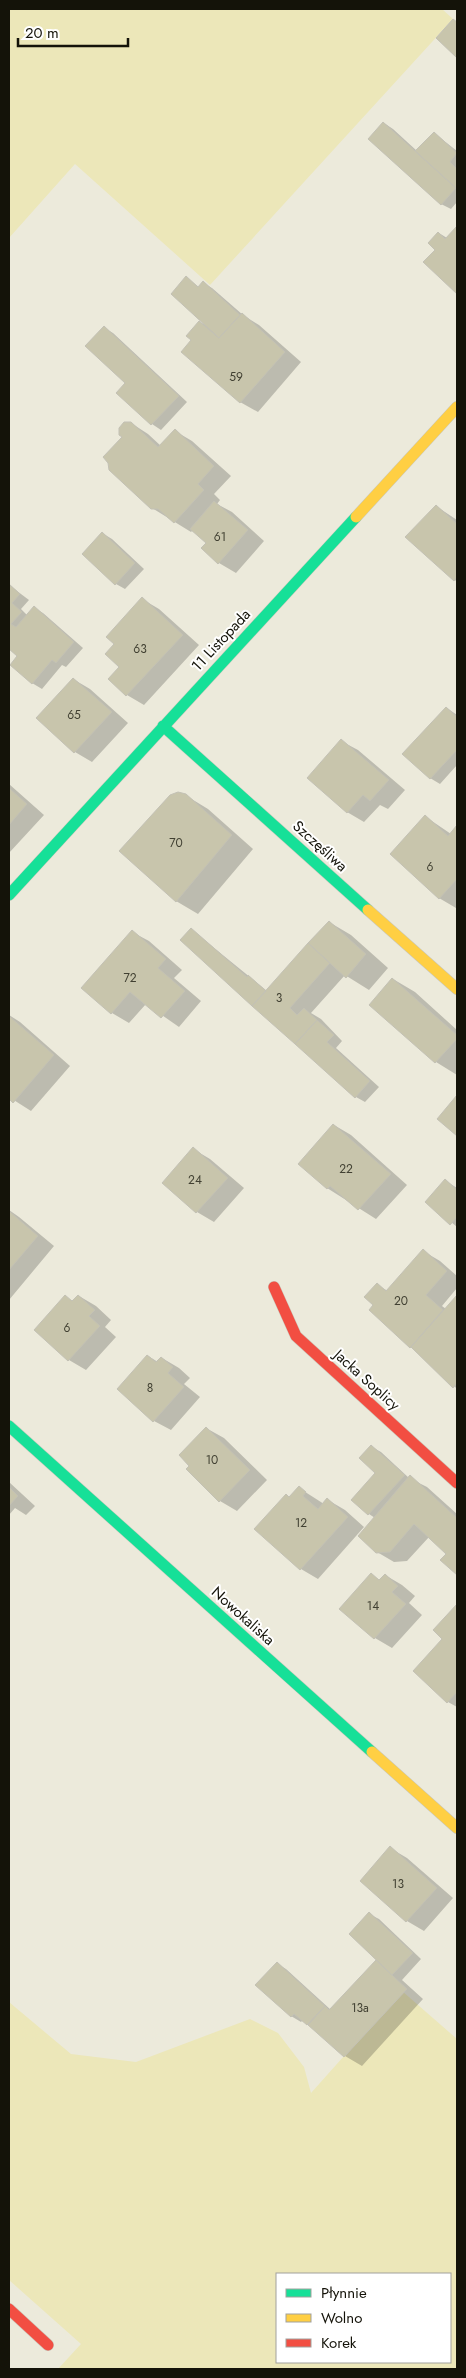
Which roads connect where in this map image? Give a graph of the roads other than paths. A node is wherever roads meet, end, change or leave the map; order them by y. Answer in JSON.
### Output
{"nodes":[{"id":1,"x":457,"y":407,"type":"edge"},
{"id":2,"x":163,"y":726,"type":"junction"},
{"id":3,"x":9,"y":895,"type":"edge"},
{"id":4,"x":457,"y":989,"type":"edge"},
{"id":5,"x":274,"y":1286,"type":"dead end"},
{"id":6,"x":9,"y":1426,"type":"edge"},
{"id":7,"x":457,"y":1483,"type":"edge"},
{"id":8,"x":457,"y":1828,"type":"edge"},
{"id":9,"x":9,"y":2310,"type":"edge"},
{"id":10,"x":48,"y":2345,"type":"dead end"}],
"edges":[{"from":1,"to":2,"type":"street","name":"11 Listopada"},
{"from":2,"to":3,"type":"street","name":"11 Listopada"},
{"from":2,"to":4,"type":"street","name":"Szczęśliwa"},
{"from":5,"to":7,"type":"street","name":"Jacka Soplicy"},
{"from":6,"to":8,"type":"street","name":"Nowokaliska"},
{"from":9,"to":10,"type":"street"}]}
